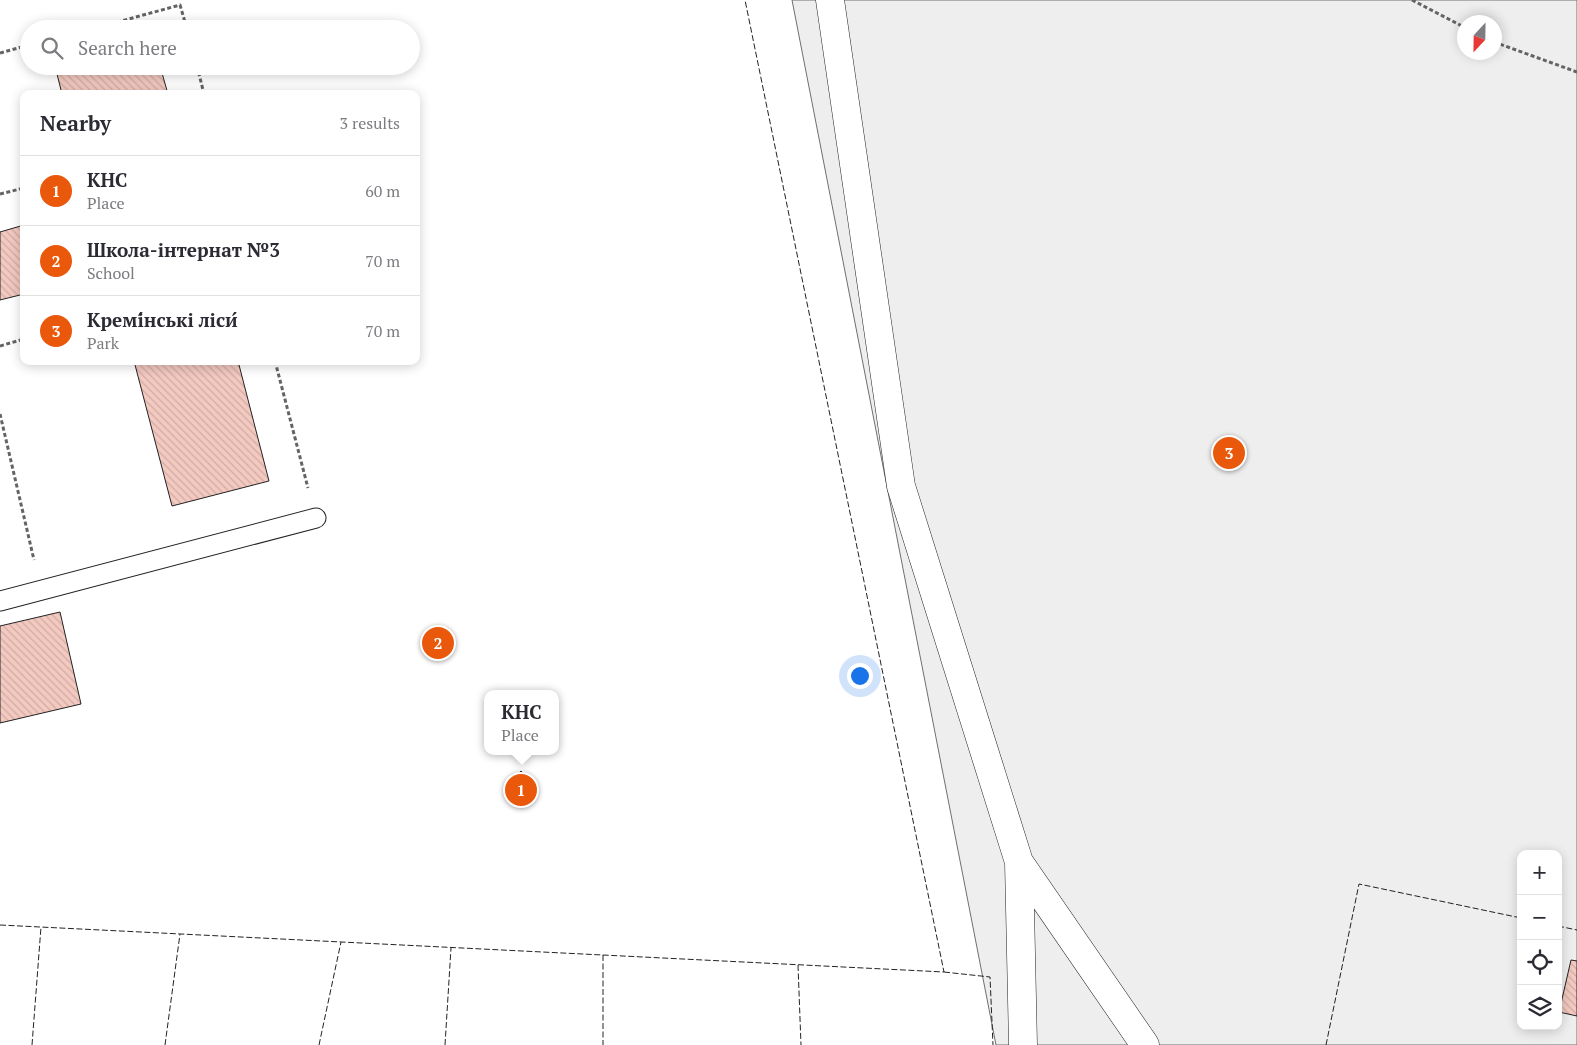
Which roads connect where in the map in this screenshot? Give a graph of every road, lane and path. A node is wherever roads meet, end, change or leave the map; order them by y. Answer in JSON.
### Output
{"nodes":[{"id":1,"x":830,"y":0,"type":"edge"},
{"id":2,"x":1412,"y":0,"type":"edge"},
{"id":3,"x":126,"y":20,"type":"edge"},
{"id":4,"x":184,"y":20,"type":"edge"},
{"id":5,"x":1457,"y":23,"type":"edge"},
{"id":6,"x":1502,"y":45,"type":"edge"},
{"id":7,"x":20,"y":48,"type":"edge"},
{"id":8,"x":0,"y":53,"type":"edge"},
{"id":9,"x":1577,"y":72,"type":"edge"},
{"id":10,"x":199,"y":75,"type":"edge"},
{"id":11,"x":203,"y":90,"type":"edge"},
{"id":12,"x":20,"y":189,"type":"edge"},
{"id":13,"x":0,"y":194,"type":"edge"},
{"id":14,"x":20,"y":341,"type":"edge"},
{"id":15,"x":0,"y":346,"type":"edge"},
{"id":16,"x":276,"y":365,"type":"edge"},
{"id":17,"x":0,"y":414,"type":"edge"},
{"id":18,"x":316,"y":518,"type":"joint"},
{"id":19,"x":42,"y":590,"type":"junction"},
{"id":20,"x":0,"y":601,"type":"edge"},
{"id":21,"x":1019,"y":862,"type":"junction"},
{"id":22,"x":1023,"y":1045,"type":"edge"},
{"id":23,"x":1145,"y":1045,"type":"edge"}],
"edges":[{"from":1,"to":21,"type":"street"},
{"from":2,"to":5,"type":"path"},
{"from":3,"to":4,"type":"path"},
{"from":6,"to":9,"type":"path"},
{"from":7,"to":8,"type":"path"},
{"from":10,"to":11,"type":"path"},
{"from":12,"to":13,"type":"path"},
{"from":14,"to":15,"type":"path"},
{"from":16,"to":18,"type":"path"},
{"from":17,"to":19,"type":"path"},
{"from":18,"to":19,"type":"lane"},
{"from":19,"to":20,"type":"lane"},
{"from":21,"to":22,"type":"street"},
{"from":21,"to":23,"type":"street"}]}
